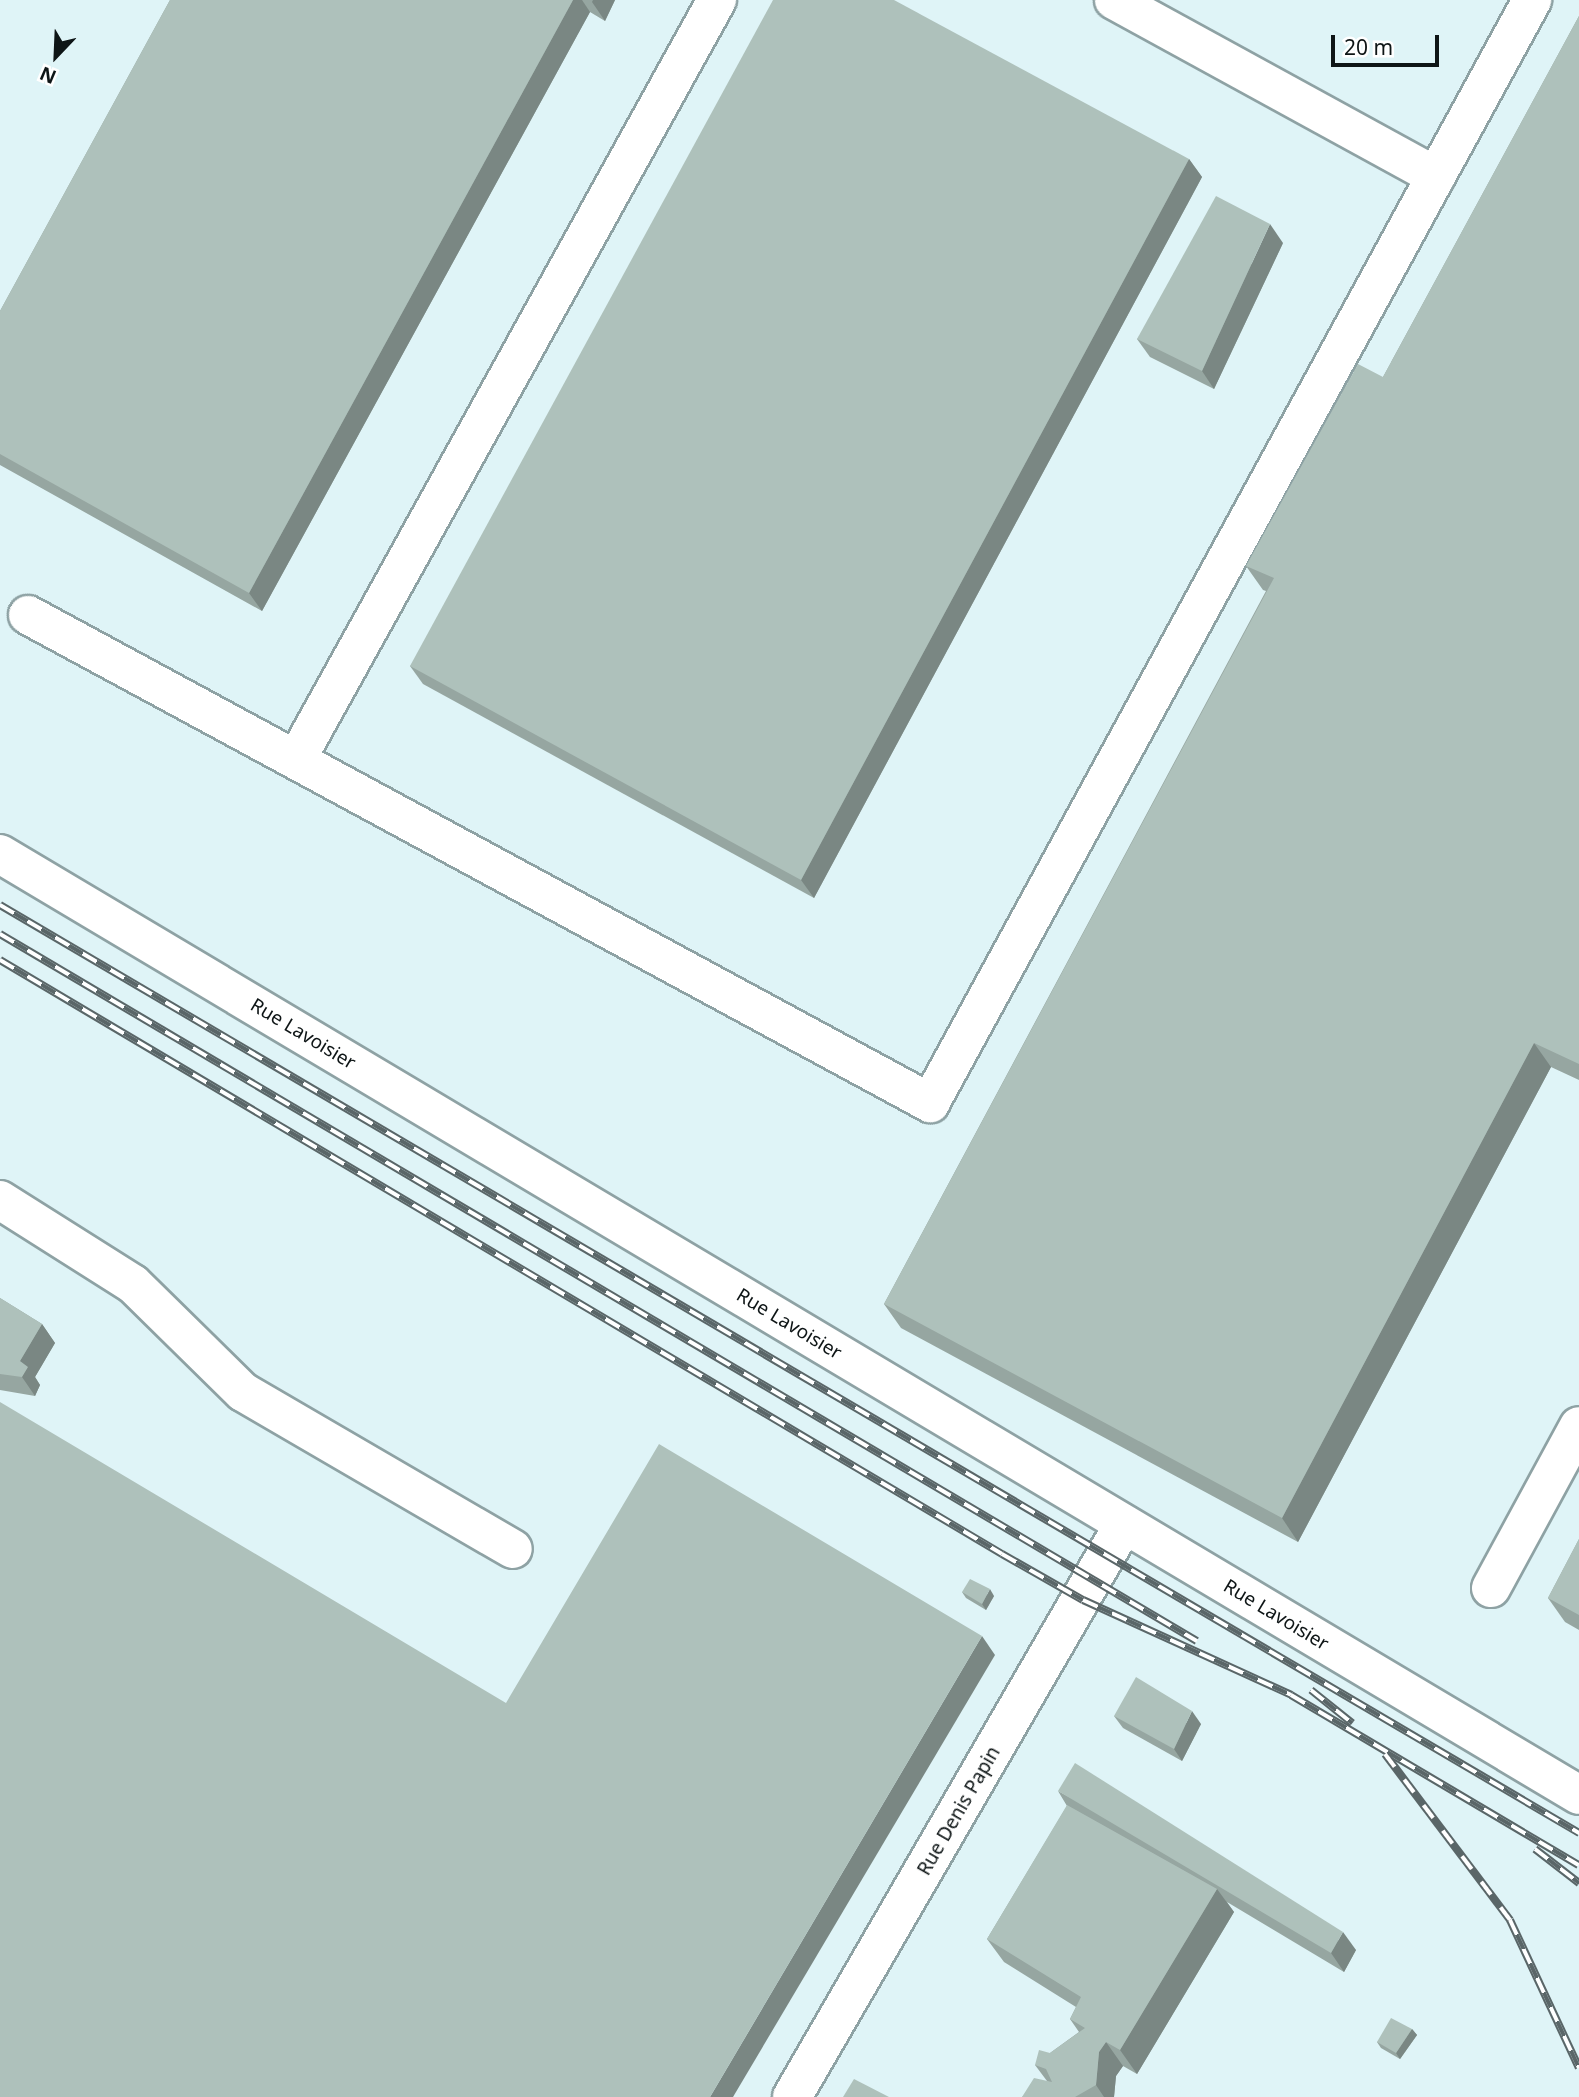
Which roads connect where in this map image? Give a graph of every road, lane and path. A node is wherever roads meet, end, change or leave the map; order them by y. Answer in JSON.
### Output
{"nodes":[{"id":1,"x":717,"y":0,"type":"edge"},
{"id":2,"x":1114,"y":0,"type":"edge"},
{"id":3,"x":1532,"y":0,"type":"edge"},
{"id":4,"x":1436,"y":176,"type":"junction"},
{"id":5,"x":28,"y":615,"type":"dead end"},
{"id":6,"x":296,"y":760,"type":"junction"},
{"id":7,"x":0,"y":853,"type":"edge"},
{"id":8,"x":0,"y":1200,"type":"edge"},
{"id":9,"x":1579,"y":1426,"type":"edge"},
{"id":10,"x":1124,"y":1524,"type":"junction"},
{"id":11,"x":513,"y":1549,"type":"dead end"},
{"id":12,"x":1491,"y":1588,"type":"dead end"},
{"id":13,"x":1579,"y":1795,"type":"edge"},
{"id":14,"x":792,"y":2097,"type":"edge"}],
"edges":[{"from":1,"to":6,"type":"street"},
{"from":2,"to":4,"type":"street"},
{"from":3,"to":4,"type":"street"},
{"from":4,"to":6,"type":"street"},
{"from":5,"to":6,"type":"street"},
{"from":7,"to":10,"type":"street","name":"Rue Lavoisier"},
{"from":8,"to":11,"type":"street"},
{"from":9,"to":12,"type":"street"},
{"from":10,"to":13,"type":"street","name":"Rue Lavoisier"},
{"from":10,"to":14,"type":"street","name":"Rue Denis Papin"}]}
